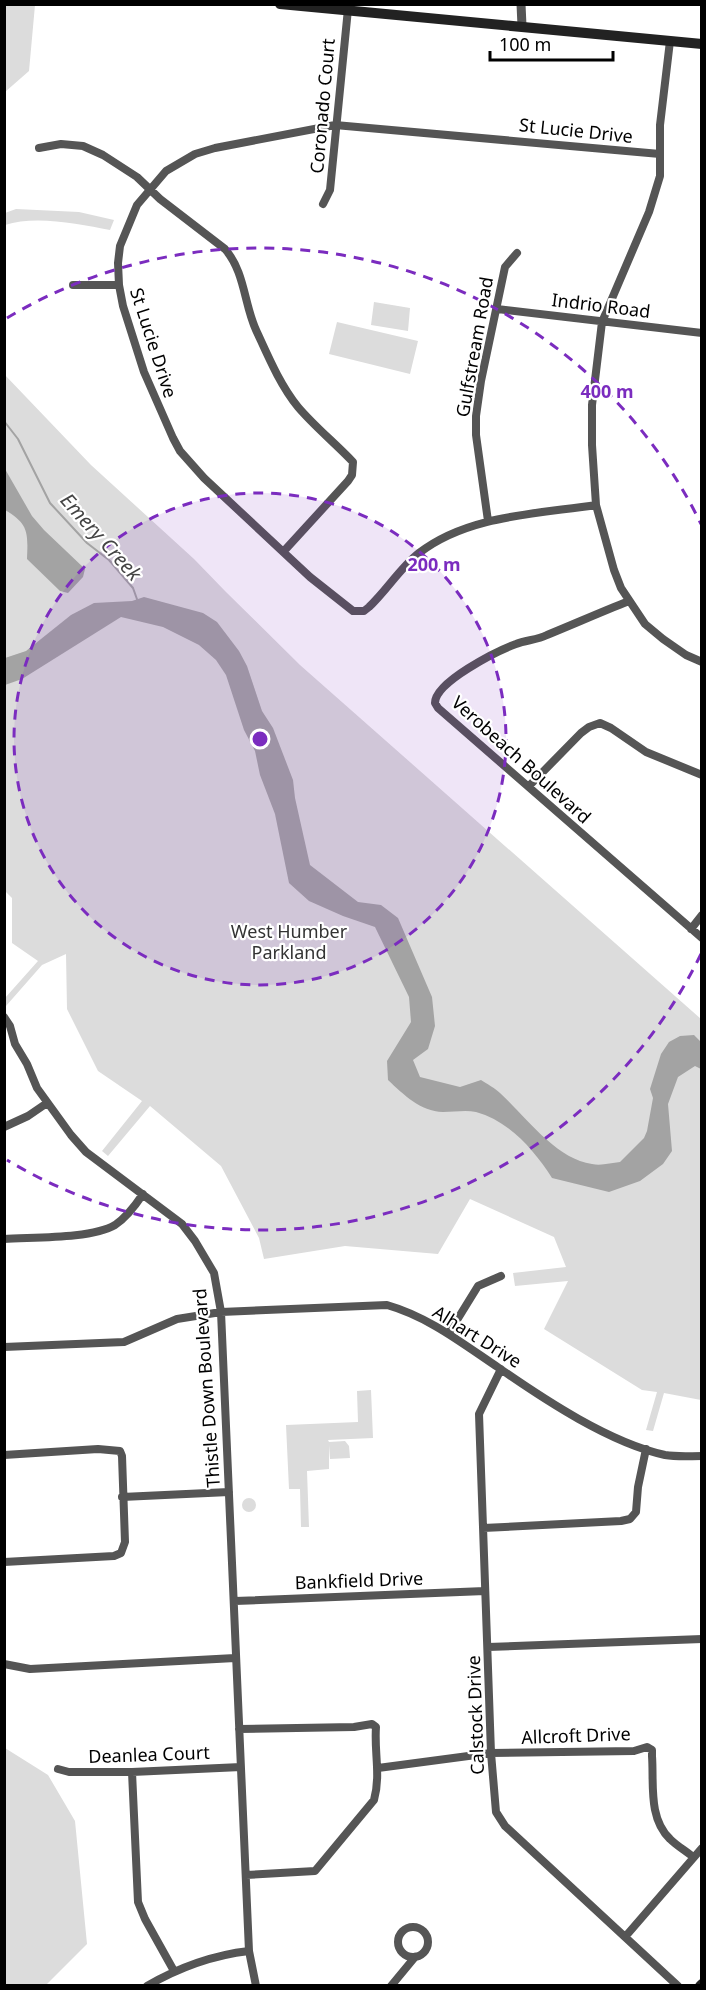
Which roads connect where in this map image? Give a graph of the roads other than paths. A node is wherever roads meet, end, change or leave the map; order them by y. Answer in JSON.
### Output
{"nodes":[{"id":1,"x":280,"y":4,"type":"edge"},
{"id":2,"x":521,"y":4,"type":"edge"},
{"id":3,"x":348,"y":9,"type":"junction"},
{"id":4,"x":522,"y":26,"type":"junction"},
{"id":5,"x":670,"y":41,"type":"junction"},
{"id":6,"x":702,"y":44,"type":"edge"},
{"id":7,"x":335,"y":125,"type":"junction"},
{"id":8,"x":39,"y":148,"type":"dead end"},
{"id":9,"x":660,"y":154,"type":"junction"},
{"id":10,"x":150,"y":189,"type":"junction"},
{"id":11,"x":322,"y":204,"type":"dead end"},
{"id":12,"x":517,"y":254,"type":"dead end"},
{"id":13,"x":73,"y":285,"type":"dead end"},
{"id":14,"x":119,"y":285,"type":"junction"},
{"id":15,"x":497,"y":309,"type":"junction"},
{"id":16,"x":602,"y":322,"type":"junction"},
{"id":17,"x":702,"y":333,"type":"edge"},
{"id":18,"x":596,"y":505,"type":"junction"},
{"id":19,"x":488,"y":521,"type":"junction"},
{"id":20,"x":284,"y":551,"type":"junction"},
{"id":21,"x":629,"y":601,"type":"junction"},
{"id":22,"x":702,"y":662,"type":"edge"},
{"id":23,"x":702,"y":775,"type":"edge"},
{"id":24,"x":529,"y":786,"type":"junction"},
{"id":25,"x":702,"y":915,"type":"edge"},
{"id":26,"x":691,"y":929,"type":"junction"},
{"id":27,"x":702,"y":938,"type":"edge"},
{"id":28,"x":4,"y":1017,"type":"edge"},
{"id":29,"x":47,"y":1103,"type":"junction"},
{"id":30,"x":4,"y":1127,"type":"edge"},
{"id":31,"x":143,"y":1194,"type":"junction"},
{"id":32,"x":4,"y":1239,"type":"edge"},
{"id":33,"x":501,"y":1276,"type":"dead end"},
{"id":34,"x":220,"y":1312,"type":"junction"},
{"id":35,"x":449,"y":1333,"type":"junction"},
{"id":36,"x":4,"y":1347,"type":"edge"},
{"id":37,"x":501,"y":1370,"type":"junction"},
{"id":38,"x":646,"y":1449,"type":"junction"},
{"id":39,"x":4,"y":1455,"type":"edge"},
{"id":40,"x":702,"y":1456,"type":"edge"},
{"id":41,"x":229,"y":1492,"type":"junction"},
{"id":42,"x":122,"y":1497,"type":"junction"},
{"id":43,"x":483,"y":1528,"type":"junction"},
{"id":44,"x":4,"y":1562,"type":"edge"},
{"id":45,"x":485,"y":1591,"type":"junction"},
{"id":46,"x":235,"y":1601,"type":"junction"},
{"id":47,"x":702,"y":1639,"type":"edge"},
{"id":48,"x":488,"y":1647,"type":"junction"},
{"id":49,"x":235,"y":1658,"type":"junction"},
{"id":50,"x":4,"y":1664,"type":"edge"},
{"id":51,"x":239,"y":1729,"type":"junction"},
{"id":52,"x":491,"y":1753,"type":"junction"},
{"id":53,"x":241,"y":1767,"type":"junction"},
{"id":54,"x":378,"y":1768,"type":"junction"},
{"id":55,"x":58,"y":1769,"type":"dead end"},
{"id":56,"x":132,"y":1772,"type":"junction"},
{"id":57,"x":702,"y":1848,"type":"edge"},
{"id":58,"x":693,"y":1857,"type":"junction"},
{"id":59,"x":246,"y":1875,"type":"junction"},
{"id":60,"x":625,"y":1937,"type":"junction"},
{"id":61,"x":249,"y":1951,"type":"junction"},
{"id":62,"x":415,"y":1957,"type":"dead end"},
{"id":63,"x":174,"y":1971,"type":"junction"},
{"id":64,"x":147,"y":1986,"type":"edge"},
{"id":65,"x":256,"y":1986,"type":"edge"},
{"id":66,"x":390,"y":1986,"type":"edge"},
{"id":67,"x":678,"y":1986,"type":"edge"}],
"edges":[{"from":1,"to":3,"type":"main road"},
{"from":2,"to":4,"type":"street"},
{"from":3,"to":4,"type":"main road"},
{"from":3,"to":7,"type":"street","name":"Coronado Court"},
{"from":4,"to":5,"type":"main road"},
{"from":5,"to":6,"type":"main road"},
{"from":5,"to":9,"type":"street"},
{"from":7,"to":9,"type":"street","name":"St Lucie Drive"},
{"from":7,"to":10,"type":"street","name":"St Lucie Drive"},
{"from":7,"to":11,"type":"street","name":"Coronado Court"},
{"from":8,"to":10,"type":"street"},
{"from":9,"to":16,"type":"street"},
{"from":10,"to":14,"type":"street","name":"St Lucie Drive"},
{"from":10,"to":20,"type":"street"},
{"from":12,"to":15,"type":"street","name":"Gulfstream Road"},
{"from":13,"to":14,"type":"street"},
{"from":14,"to":20,"type":"street","name":"St Lucie Drive"},
{"from":15,"to":16,"type":"street","name":"Indrio Road"},
{"from":15,"to":19,"type":"street","name":"Gulfstream Road"},
{"from":16,"to":17,"type":"street","name":"Indrio Road"},
{"from":16,"to":18,"type":"street"},
{"from":18,"to":19,"type":"street","name":"St Lucie Drive"},
{"from":18,"to":21,"type":"street"},
{"from":19,"to":20,"type":"street","name":"St Lucie Drive"},
{"from":21,"to":22,"type":"street"},
{"from":21,"to":24,"type":"street","name":"Verobeach Boulevard"},
{"from":23,"to":24,"type":"street"},
{"from":24,"to":26,"type":"street","name":"Verobeach Boulevard"},
{"from":25,"to":26,"type":"street"},
{"from":26,"to":27,"type":"street","name":"Verobeach Boulevard"},
{"from":28,"to":29,"type":"street","name":"Thistle Down Boulevard"},
{"from":29,"to":30,"type":"street"},
{"from":29,"to":31,"type":"street","name":"Thistle Down Boulevard"},
{"from":31,"to":32,"type":"street"},
{"from":31,"to":34,"type":"street","name":"Thistle Down Boulevard"},
{"from":33,"to":35,"type":"street"},
{"from":34,"to":35,"type":"street","name":"Alhart Drive"},
{"from":34,"to":36,"type":"street","name":"Alhart Drive"},
{"from":34,"to":41,"type":"street","name":"Thistle Down Boulevard"},
{"from":35,"to":37,"type":"street","name":"Alhart Drive"},
{"from":37,"to":38,"type":"street","name":"Alhart Drive"},
{"from":37,"to":43,"type":"street","name":"Calstock Drive"},
{"from":38,"to":40,"type":"street","name":"Alhart Drive"},
{"from":38,"to":43,"type":"street"},
{"from":39,"to":42,"type":"street"},
{"from":41,"to":42,"type":"street"},
{"from":41,"to":46,"type":"street","name":"Thistle Down Boulevard"},
{"from":42,"to":44,"type":"street"},
{"from":43,"to":45,"type":"street","name":"Calstock Drive"},
{"from":45,"to":46,"type":"street","name":"Bankfield Drive"},
{"from":45,"to":48,"type":"street","name":"Calstock Drive"},
{"from":46,"to":49,"type":"street","name":"Thistle Down Boulevard"},
{"from":47,"to":48,"type":"street"},
{"from":48,"to":52,"type":"street","name":"Calstock Drive"},
{"from":49,"to":50,"type":"street"},
{"from":49,"to":51,"type":"street","name":"Thistle Down Boulevard"},
{"from":51,"to":53,"type":"street","name":"Thistle Down Boulevard"},
{"from":51,"to":54,"type":"street"},
{"from":52,"to":54,"type":"street","name":"Allcroft Drive"},
{"from":52,"to":58,"type":"street","name":"Allcroft Drive"},
{"from":52,"to":60,"type":"street","name":"Calstock Drive"},
{"from":53,"to":56,"type":"street","name":"Deanlea Court"},
{"from":53,"to":59,"type":"street","name":"Thistle Down Boulevard"},
{"from":54,"to":59,"type":"street"},
{"from":55,"to":56,"type":"street","name":"Deanlea Court"},
{"from":56,"to":63,"type":"street"},
{"from":57,"to":58,"type":"street"},
{"from":58,"to":60,"type":"street"},
{"from":59,"to":61,"type":"street","name":"Thistle Down Boulevard"},
{"from":60,"to":67,"type":"street","name":"Calstock Drive"},
{"from":61,"to":63,"type":"street"},
{"from":61,"to":65,"type":"street","name":"Thistle Down Boulevard"},
{"from":62,"to":66,"type":"street"},
{"from":63,"to":64,"type":"street"}]}
